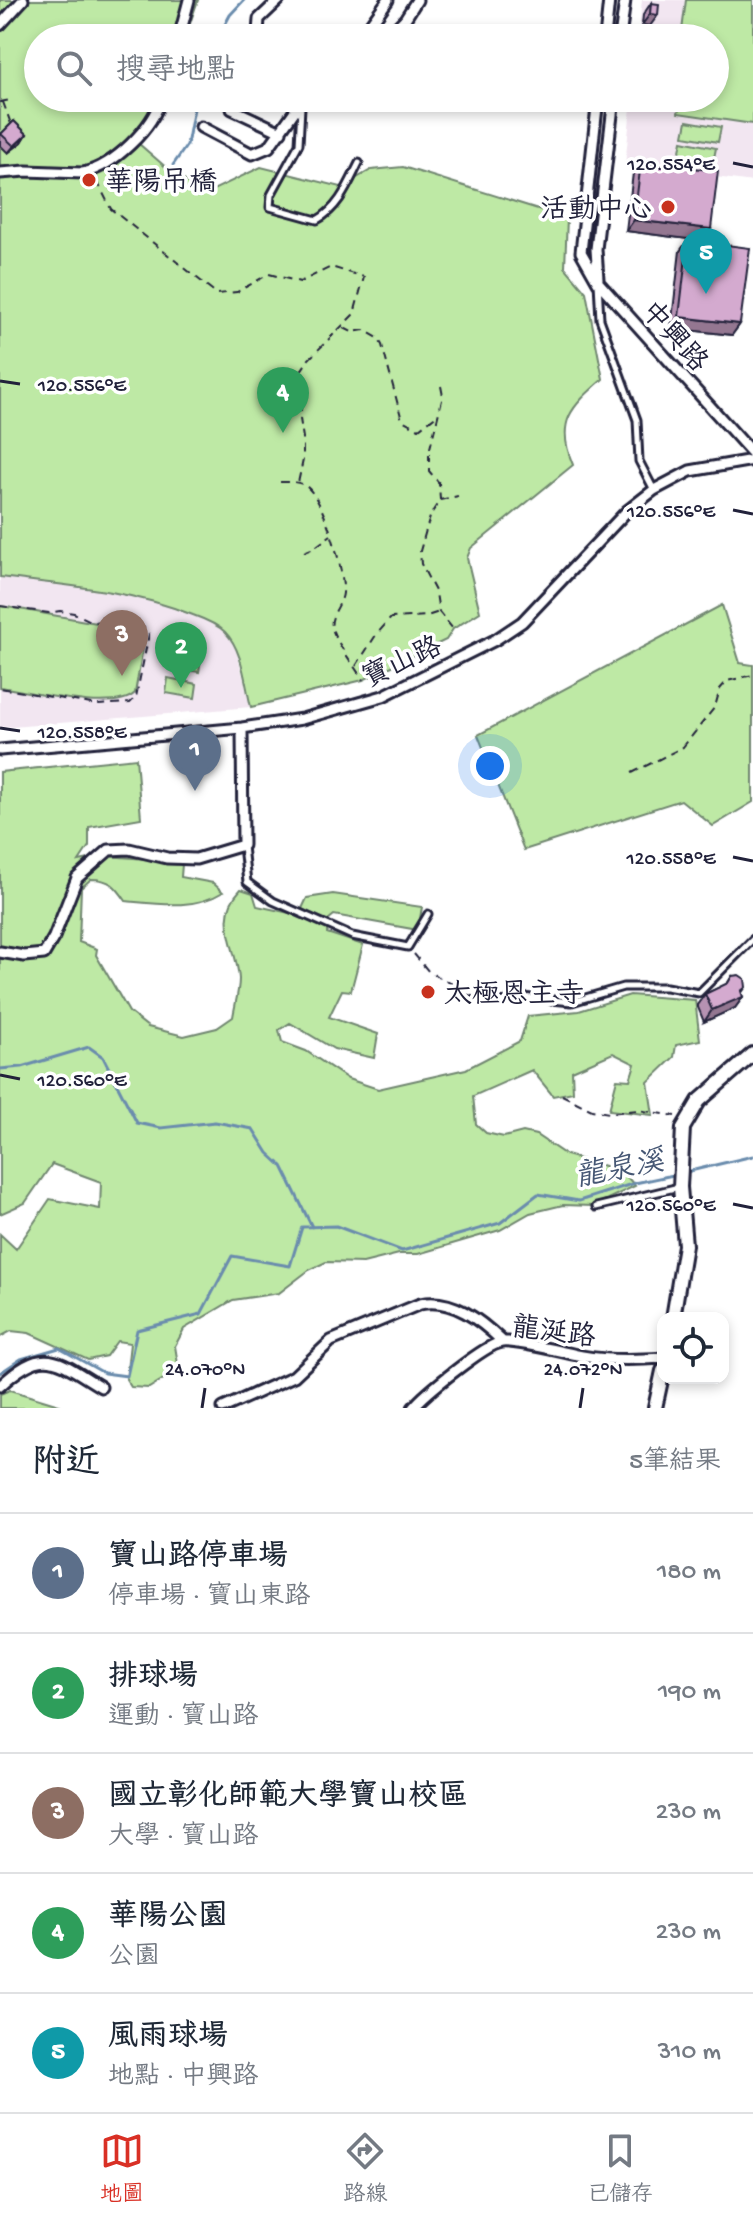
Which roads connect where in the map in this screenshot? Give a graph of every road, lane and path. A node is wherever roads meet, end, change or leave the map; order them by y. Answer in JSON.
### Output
{"nodes":[{"id":1,"x":23,"y":0,"type":"edge"},
{"id":2,"x":189,"y":0,"type":"edge"},
{"id":3,"x":279,"y":0,"type":"edge"},
{"id":4,"x":388,"y":0,"type":"edge"},
{"id":5,"x":417,"y":0,"type":"edge"},
{"id":6,"x":609,"y":0,"type":"edge"},
{"id":7,"x":625,"y":0,"type":"edge"},
{"id":8,"x":183,"y":24,"type":"edge"},
{"id":9,"x":259,"y":24,"type":"edge"},
{"id":10,"x":371,"y":24,"type":"edge"},
{"id":11,"x":400,"y":24,"type":"edge"},
{"id":12,"x":606,"y":24,"type":"edge"},
{"id":13,"x":622,"y":24,"type":"edge"},
{"id":14,"x":0,"y":25,"type":"edge"},
{"id":15,"x":10,"y":100,"type":"dead end"},
{"id":16,"x":2,"y":102,"type":"edge"},
{"id":17,"x":156,"y":112,"type":"edge"},
{"id":18,"x":238,"y":112,"type":"edge"},
{"id":19,"x":295,"y":112,"type":"edge"},
{"id":20,"x":303,"y":112,"type":"edge"},
{"id":21,"x":596,"y":112,"type":"edge"},
{"id":22,"x":612,"y":112,"type":"edge"},
{"id":23,"x":201,"y":127,"type":"dead end"},
{"id":24,"x":15,"y":131,"type":"edge"},
{"id":25,"x":281,"y":132,"type":"junction"},
{"id":26,"x":359,"y":163,"type":"dead end"},
{"id":27,"x":92,"y":171,"type":"junction"},
{"id":28,"x":0,"y":173,"type":"edge"},
{"id":29,"x":598,"y":282,"type":"junction"},
{"id":30,"x":343,"y":328,"type":"junction"},
{"id":31,"x":441,"y":386,"type":"dead end"},
{"id":32,"x":439,"y":414,"type":"junction"},
{"id":33,"x":753,"y":454,"type":"edge"},
{"id":34,"x":753,"y":460,"type":"edge"},
{"id":35,"x":280,"y":482,"type":"dead end"},
{"id":36,"x":298,"y":483,"type":"junction"},
{"id":37,"x":654,"y":490,"type":"junction"},
{"id":38,"x":458,"y":496,"type":"dead end"},
{"id":39,"x":440,"y":500,"type":"junction"},
{"id":40,"x":332,"y":534,"type":"junction"},
{"id":41,"x":304,"y":552,"type":"dead end"},
{"id":42,"x":0,"y":606,"type":"edge"},
{"id":43,"x":439,"y":612,"type":"junction"},
{"id":44,"x":453,"y":629,"type":"dead end"},
{"id":45,"x":356,"y":667,"type":"junction"},
{"id":46,"x":753,"y":675,"type":"edge"},
{"id":47,"x":363,"y":680,"type":"dead end"},
{"id":48,"x":0,"y":688,"type":"edge"},
{"id":49,"x":242,"y":728,"type":"junction"},
{"id":50,"x":0,"y":750,"type":"edge"},
{"id":51,"x":632,"y":773,"type":"dead end"},
{"id":52,"x":243,"y":845,"type":"junction"},
{"id":53,"x":428,"y":914,"type":"dead end"},
{"id":54,"x":753,"y":939,"type":"edge"},
{"id":55,"x":408,"y":947,"type":"junction"},
{"id":56,"x":0,"y":952,"type":"edge"},
{"id":57,"x":468,"y":991,"type":"joint"},
{"id":58,"x":751,"y":1061,"type":"edge"},
{"id":59,"x":562,"y":1095,"type":"dead end"},
{"id":60,"x":688,"y":1118,"type":"junction"},
{"id":61,"x":680,"y":1184,"type":"junction"},
{"id":62,"x":596,"y":1207,"type":"dead end"},
{"id":63,"x":674,"y":1312,"type":"edge"},
{"id":64,"x":502,"y":1341,"type":"junction"},
{"id":65,"x":657,"y":1358,"type":"edge"},
{"id":66,"x":660,"y":1384,"type":"edge"},
{"id":67,"x":0,"y":1386,"type":"edge"},
{"id":68,"x":101,"y":1387,"type":"dead end"},
{"id":69,"x":223,"y":1408,"type":"edge"},
{"id":70,"x":413,"y":1408,"type":"edge"},
{"id":71,"x":655,"y":1408,"type":"edge"}],
"edges":[{"from":1,"to":14,"type":"street"},
{"from":2,"to":8,"type":"street"},
{"from":3,"to":9,"type":"street"},
{"from":4,"to":10,"type":"street"},
{"from":5,"to":11,"type":"street"},
{"from":6,"to":12,"type":"street"},
{"from":7,"to":13,"type":"street"},
{"from":15,"to":16,"type":"path"},
{"from":16,"to":24,"type":"path"},
{"from":17,"to":27,"type":"street"},
{"from":18,"to":25,"type":"street"},
{"from":19,"to":25,"type":"street"},
{"from":20,"to":26,"type":"lane"},
{"from":21,"to":29,"type":"street","name":"中興路"},
{"from":22,"to":29,"type":"street"},
{"from":23,"to":25,"type":"street"},
{"from":27,"to":28,"type":"street"},
{"from":27,"to":30,"type":"path"},
{"from":29,"to":33,"type":"street","name":"中興路"},
{"from":29,"to":37,"type":"lane"},
{"from":30,"to":32,"type":"path"},
{"from":30,"to":36,"type":"path"},
{"from":31,"to":32,"type":"path"},
{"from":32,"to":39,"type":"path"},
{"from":34,"to":37,"type":"street","name":"寶山路"},
{"from":35,"to":36,"type":"path"},
{"from":36,"to":40,"type":"path"},
{"from":37,"to":49,"type":"street","name":"寶山路"},
{"from":38,"to":39,"type":"path"},
{"from":39,"to":43,"type":"path"},
{"from":40,"to":41,"type":"path"},
{"from":40,"to":45,"type":"path"},
{"from":42,"to":48,"type":"path"},
{"from":43,"to":44,"type":"path"},
{"from":43,"to":45,"type":"path"},
{"from":45,"to":47,"type":"path"},
{"from":46,"to":51,"type":"path"},
{"from":49,"to":50,"type":"street","name":"寶山路"},
{"from":49,"to":52,"type":"street"},
{"from":52,"to":55,"type":"lane"},
{"from":52,"to":56,"type":"street"},
{"from":53,"to":55,"type":"lane"},
{"from":54,"to":57,"type":"lane"},
{"from":55,"to":57,"type":"path"},
{"from":58,"to":60,"type":"main road"},
{"from":59,"to":60,"type":"path"},
{"from":60,"to":61,"type":"main road"},
{"from":61,"to":62,"type":"lane"},
{"from":61,"to":63,"type":"main road"},
{"from":64,"to":65,"type":"street","name":"龍涎路"},
{"from":64,"to":69,"type":"street"},
{"from":64,"to":70,"type":"street","name":"龍涎路"},
{"from":66,"to":71,"type":"main road"},
{"from":67,"to":68,"type":"street"}]}
